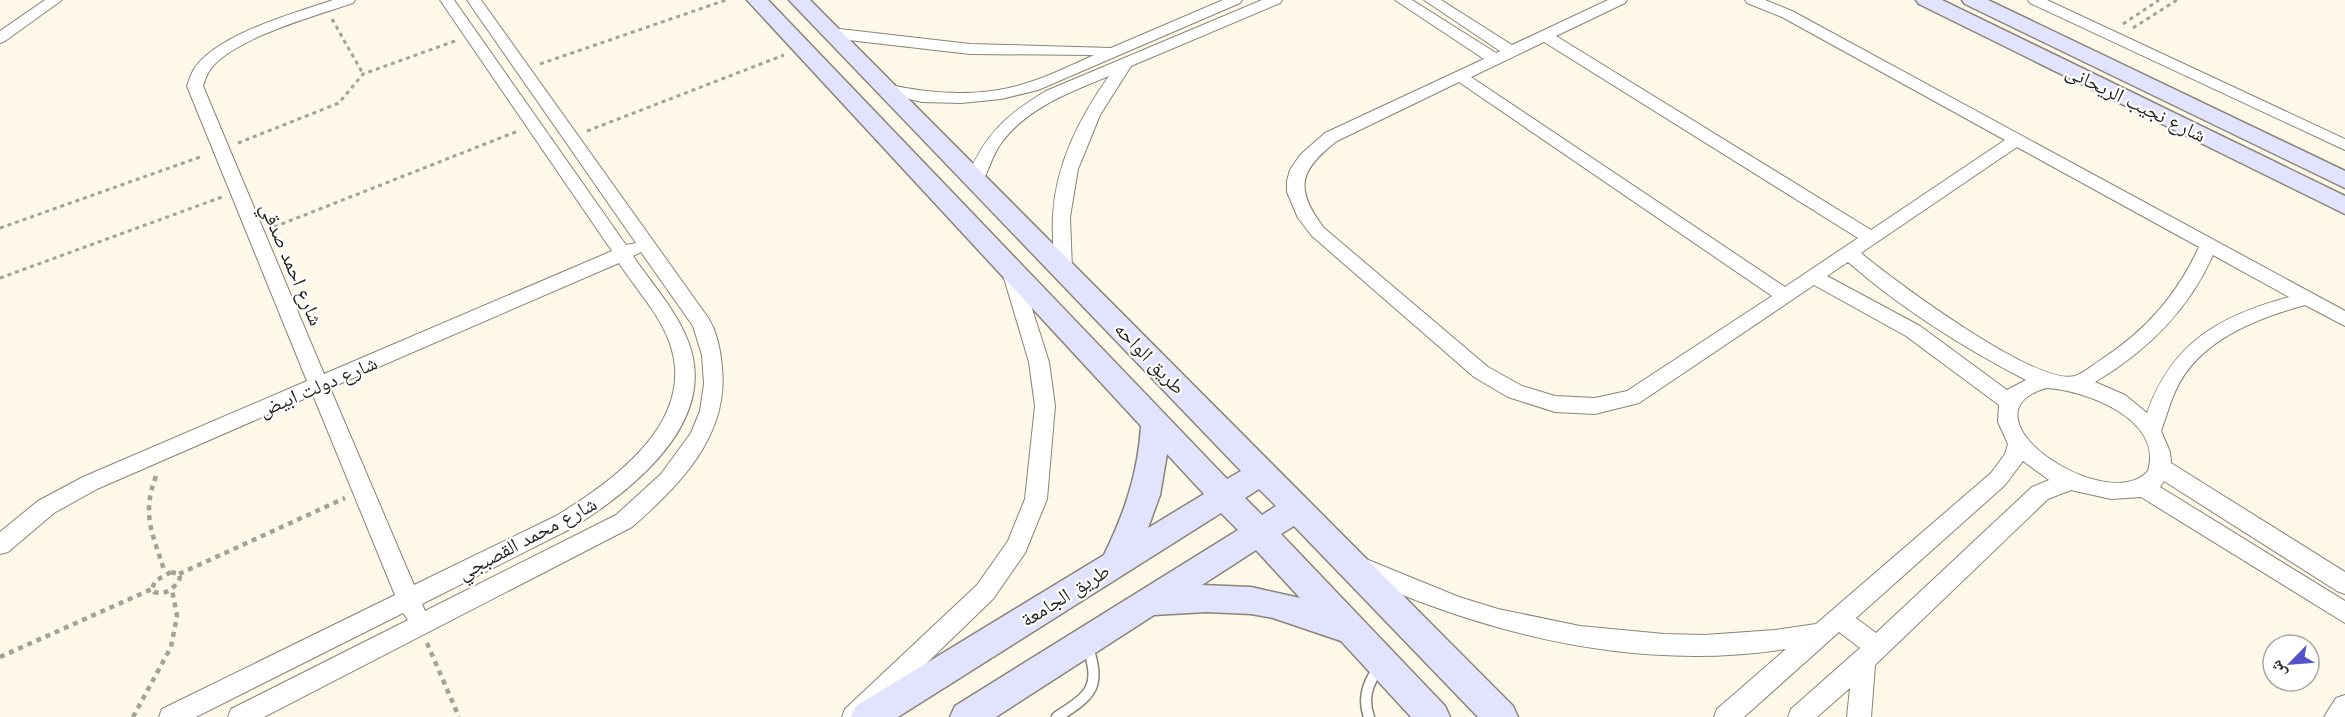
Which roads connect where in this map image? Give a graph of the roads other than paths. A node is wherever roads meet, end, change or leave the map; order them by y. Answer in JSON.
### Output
{"nodes":[{"id":1,"x":55,"y":0,"type":"edge"},
{"id":2,"x":348,"y":0,"type":"edge"},
{"id":3,"x":447,"y":0,"type":"edge"},
{"id":4,"x":474,"y":0,"type":"edge"},
{"id":5,"x":757,"y":0,"type":"edge"},
{"id":6,"x":799,"y":0,"type":"edge"},
{"id":7,"x":1235,"y":0,"type":"edge"},
{"id":8,"x":1275,"y":0,"type":"edge"},
{"id":9,"x":1402,"y":0,"type":"edge"},
{"id":10,"x":1431,"y":0,"type":"edge"},
{"id":11,"x":1620,"y":0,"type":"edge"},
{"id":12,"x":1752,"y":0,"type":"edge"},
{"id":13,"x":1926,"y":0,"type":"edge"},
{"id":14,"x":1972,"y":0,"type":"edge"},
{"id":15,"x":2035,"y":0,"type":"edge"},
{"id":16,"x":831,"y":33,"type":"junction"},
{"id":17,"x":1544,"y":36,"type":"junction"},
{"id":18,"x":0,"y":38,"type":"edge"},
{"id":19,"x":1512,"y":52,"type":"junction"},
{"id":20,"x":1120,"y":57,"type":"junction"},
{"id":21,"x":1496,"y":60,"type":"junction"},
{"id":22,"x":1460,"y":76,"type":"junction"},
{"id":23,"x":886,"y":89,"type":"junction"},
{"id":24,"x":2203,"y":112,"type":"junction"},
{"id":25,"x":2186,"y":128,"type":"junction"},
{"id":26,"x":2016,"y":140,"type":"junction"},
{"id":27,"x":2345,"y":145,"type":"edge"},
{"id":28,"x":975,"y":180,"type":"junction"},
{"id":29,"x":2345,"y":180,"type":"edge"},
{"id":30,"x":2345,"y":206,"type":"edge"},
{"id":31,"x":1871,"y":238,"type":"junction"},
{"id":32,"x":646,"y":244,"type":"junction"},
{"id":33,"x":2209,"y":244,"type":"junction"},
{"id":34,"x":1850,"y":253,"type":"junction"},
{"id":35,"x":623,"y":254,"type":"junction"},
{"id":36,"x":1010,"y":268,"type":"junction"},
{"id":37,"x":1063,"y":270,"type":"junction"},
{"id":38,"x":1814,"y":277,"type":"junction"},
{"id":39,"x":1786,"y":296,"type":"junction"},
{"id":40,"x":2308,"y":298,"type":"junction"},
{"id":41,"x":2345,"y":319,"type":"edge"},
{"id":42,"x":2046,"y":381,"type":"junction"},
{"id":43,"x":2077,"y":384,"type":"junction"},
{"id":44,"x":319,"y":386,"type":"junction"},
{"id":45,"x":2008,"y":401,"type":"junction"},
{"id":46,"x":1155,"y":423,"type":"junction"},
{"id":47,"x":2151,"y":431,"type":"junction"},
{"id":48,"x":2019,"y":443,"type":"junction"},
{"id":49,"x":2161,"y":468,"type":"junction"},
{"id":50,"x":1261,"y":473,"type":"junction"},
{"id":51,"x":2071,"y":481,"type":"junction"},
{"id":52,"x":2143,"y":487,"type":"junction"},
{"id":53,"x":1224,"y":495,"type":"junction"},
{"id":54,"x":1296,"y":509,"type":"junction"},
{"id":55,"x":1259,"y":532,"type":"junction"},
{"id":56,"x":0,"y":545,"type":"edge"},
{"id":57,"x":1348,"y":561,"type":"junction"},
{"id":58,"x":1114,"y":564,"type":"junction"},
{"id":59,"x":2345,"y":584,"type":"edge"},
{"id":60,"x":409,"y":600,"type":"junction"},
{"id":61,"x":1148,"y":603,"type":"junction"},
{"id":62,"x":2345,"y":613,"type":"edge"},
{"id":63,"x":420,"y":626,"type":"junction"},
{"id":64,"x":1832,"y":626,"type":"junction"},
{"id":65,"x":1354,"y":633,"type":"junction"},
{"id":66,"x":1086,"y":642,"type":"junction"},
{"id":67,"x":1870,"y":654,"type":"junction"},
{"id":68,"x":1383,"y":663,"type":"junction"},
{"id":69,"x":2345,"y":706,"type":"edge"},
{"id":70,"x":171,"y":717,"type":"edge"},
{"id":71,"x":240,"y":717,"type":"edge"},
{"id":72,"x":854,"y":717,"type":"edge"},
{"id":73,"x":868,"y":717,"type":"edge"},
{"id":74,"x":967,"y":717,"type":"edge"},
{"id":75,"x":1057,"y":717,"type":"edge"},
{"id":76,"x":1369,"y":717,"type":"edge"},
{"id":77,"x":1433,"y":717,"type":"edge"},
{"id":78,"x":1501,"y":717,"type":"edge"},
{"id":79,"x":1726,"y":717,"type":"edge"},
{"id":80,"x":1800,"y":717,"type":"edge"},
{"id":81,"x":1858,"y":717,"type":"edge"},
{"id":82,"x":2336,"y":717,"type":"edge"}],
"edges":[{"from":1,"to":18,"type":"street"},
{"from":2,"to":44,"type":"street","name":"شارع احمد صدقي"},
{"from":3,"to":35,"type":"street","name":"شارع محمد القصبجي"},
{"from":4,"to":32,"type":"street","name":"شارع محمد القصبجي"},
{"from":5,"to":36,"type":"street","name":"طريق الواحه"},
{"from":6,"to":16,"type":"street","name":"طريق الواحه"},
{"from":7,"to":20,"type":"street"},
{"from":8,"to":20,"type":"street"},
{"from":9,"to":21,"type":"street"},
{"from":10,"to":19,"type":"street"},
{"from":11,"to":17,"type":"street"},
{"from":12,"to":26,"type":"street"},
{"from":13,"to":25,"type":"street","name":"شارع نجيب الريحانى"},
{"from":14,"to":24,"type":"street","name":"شارع نجيب الريحانى"},
{"from":15,"to":27,"type":"street"},
{"from":16,"to":20,"type":"street"},
{"from":16,"to":23,"type":"street","name":"طريق الواحه"},
{"from":17,"to":19,"type":"street"},
{"from":17,"to":31,"type":"street"},
{"from":19,"to":21,"type":"street"},
{"from":20,"to":23,"type":"street"},
{"from":20,"to":28,"type":"street"},
{"from":20,"to":37,"type":"street"},
{"from":21,"to":22,"type":"street"},
{"from":22,"to":39,"type":"street"},
{"from":22,"to":39,"type":"street"},
{"from":23,"to":28,"type":"street","name":"طريق الواحه"},
{"from":24,"to":25,"type":"street"},
{"from":24,"to":29,"type":"street","name":"شارع نجيب الريحانى"},
{"from":25,"to":30,"type":"street","name":"شارع نجيب الريحانى"},
{"from":26,"to":31,"type":"street"},
{"from":26,"to":33,"type":"street"},
{"from":28,"to":37,"type":"street","name":"طريق الواحه"},
{"from":31,"to":34,"type":"street"},
{"from":32,"to":35,"type":"street","name":"شارع دولت ابيض"},
{"from":32,"to":63,"type":"street","name":"شارع محمد القصبجي"},
{"from":33,"to":40,"type":"street"},
{"from":33,"to":43,"type":"street"},
{"from":34,"to":38,"type":"street"},
{"from":34,"to":42,"type":"street"},
{"from":35,"to":44,"type":"street","name":"شارع دولت ابيض"},
{"from":35,"to":60,"type":"street","name":"شارع محمد القصبجي"},
{"from":36,"to":46,"type":"street","name":"طريق الواحه"},
{"from":36,"to":72,"type":"street"},
{"from":37,"to":50,"type":"street","name":"طريق الواحه"},
{"from":38,"to":39,"type":"street"},
{"from":38,"to":45,"type":"street"},
{"from":40,"to":41,"type":"street"},
{"from":40,"to":47,"type":"street"},
{"from":42,"to":43,"type":"street"},
{"from":42,"to":45,"type":"street"},
{"from":43,"to":47,"type":"street"},
{"from":44,"to":56,"type":"street","name":"شارع دولت ابيض"},
{"from":44,"to":60,"type":"street","name":"شارع احمد صدقي"},
{"from":45,"to":48,"type":"street"},
{"from":46,"to":53,"type":"street","name":"طريق الواحه"},
{"from":46,"to":58,"type":"street"},
{"from":47,"to":49,"type":"street"},
{"from":48,"to":51,"type":"street"},
{"from":48,"to":64,"type":"street"},
{"from":49,"to":52,"type":"street"},
{"from":49,"to":59,"type":"street"},
{"from":50,"to":53,"type":"street","name":"طريق الجامعة"},
{"from":50,"to":54,"type":"street","name":"طريق الواحه"},
{"from":51,"to":52,"type":"street"},
{"from":51,"to":67,"type":"street"},
{"from":52,"to":62,"type":"street"},
{"from":53,"to":55,"type":"street","name":"طريق الواحه"},
{"from":53,"to":58,"type":"street","name":"طريق الجامعة"},
{"from":54,"to":55,"type":"street"},
{"from":54,"to":57,"type":"street","name":"طريق الواحه"},
{"from":55,"to":61,"type":"street"},
{"from":55,"to":65,"type":"street","name":"طريق الواحه"},
{"from":57,"to":64,"type":"street"},
{"from":57,"to":78,"type":"street","name":"طريق الواحه"},
{"from":58,"to":73,"type":"street","name":"طريق الجامعة"},
{"from":60,"to":63,"type":"street","name":"شارع احمد صدقي"},
{"from":60,"to":70,"type":"street","name":"شارع محمد القصبجي"},
{"from":61,"to":65,"type":"street"},
{"from":61,"to":66,"type":"street"},
{"from":63,"to":71,"type":"street","name":"شارع محمد القصبجي"},
{"from":64,"to":67,"type":"street"},
{"from":64,"to":79,"type":"street"},
{"from":65,"to":68,"type":"street","name":"طريق الواحه"},
{"from":66,"to":74,"type":"street"},
{"from":66,"to":75,"type":"lane"},
{"from":67,"to":80,"type":"street"},
{"from":67,"to":81,"type":"street"},
{"from":68,"to":76,"type":"lane"},
{"from":68,"to":77,"type":"street","name":"طريق الواحه"},
{"from":69,"to":82,"type":"street"}]}
